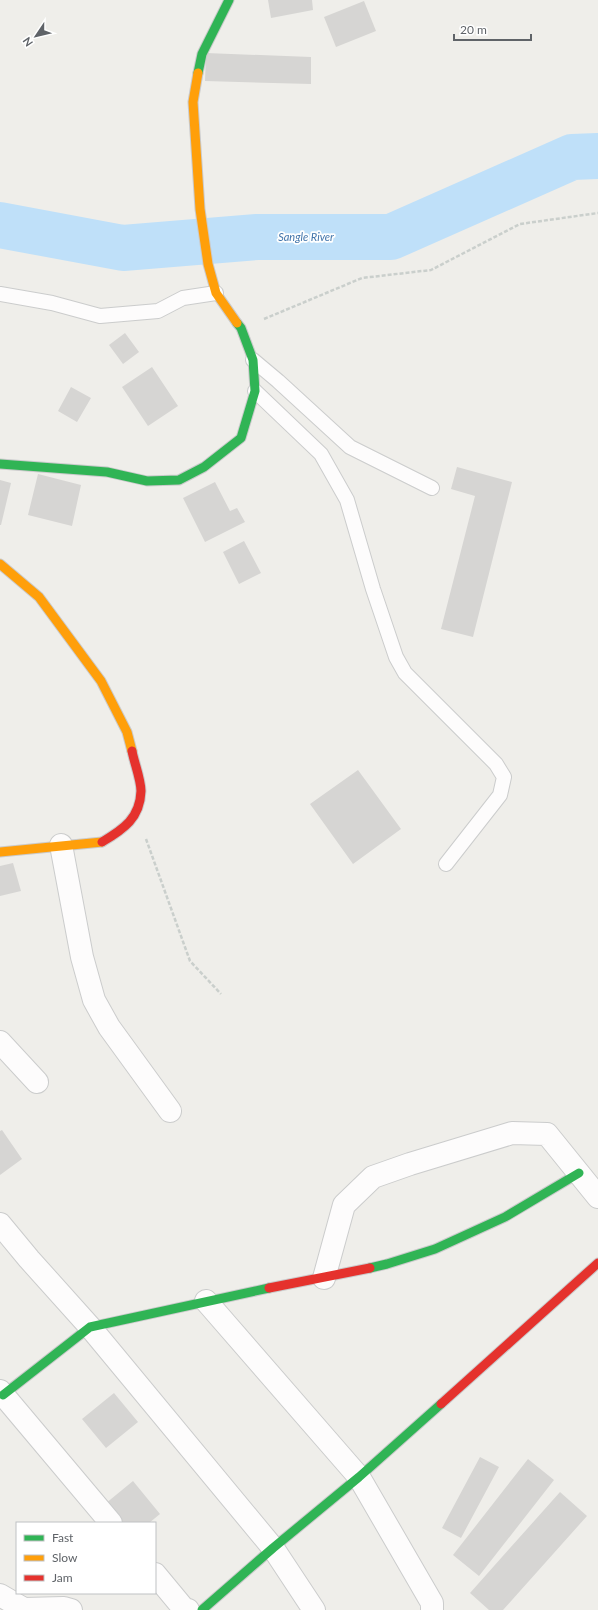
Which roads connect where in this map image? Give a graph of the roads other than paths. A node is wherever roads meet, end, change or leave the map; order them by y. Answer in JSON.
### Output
{"nodes":[{"id":1,"x":229,"y":0,"type":"edge"},
{"id":2,"x":216,"y":293,"type":"junction"},
{"id":3,"x":0,"y":294,"type":"edge"},
{"id":4,"x":253,"y":360,"type":"junction"},
{"id":5,"x":255,"y":391,"type":"junction"},
{"id":6,"x":0,"y":464,"type":"edge"},
{"id":7,"x":432,"y":488,"type":"dead end"},
{"id":8,"x":0,"y":564,"type":"edge"},
{"id":9,"x":61,"y":844,"type":"junction"},
{"id":10,"x":0,"y":852,"type":"edge"},
{"id":11,"x":446,"y":864,"type":"dead end"},
{"id":12,"x":0,"y":1042,"type":"edge"},
{"id":13,"x":37,"y":1082,"type":"dead end"},
{"id":14,"x":170,"y":1111,"type":"dead end"},
{"id":15,"x":579,"y":1173,"type":"junction"},
{"id":16,"x":598,"y":1197,"type":"edge"},
{"id":17,"x":0,"y":1224,"type":"edge"},
{"id":18,"x":598,"y":1263,"type":"edge"},
{"id":19,"x":324,"y":1278,"type":"junction"},
{"id":20,"x":206,"y":1301,"type":"junction"},
{"id":21,"x":90,"y":1327,"type":"junction"},
{"id":22,"x":1,"y":1393,"type":"edge"},
{"id":23,"x":359,"y":1477,"type":"junction"},
{"id":24,"x":110,"y":1522,"type":"edge"},
{"id":25,"x":273,"y":1548,"type":"junction"},
{"id":26,"x":156,"y":1575,"type":"edge"},
{"id":27,"x":0,"y":1595,"type":"edge"},
{"id":28,"x":71,"y":1610,"type":"edge"},
{"id":29,"x":188,"y":1610,"type":"edge"},
{"id":30,"x":202,"y":1610,"type":"edge"},
{"id":31,"x":314,"y":1610,"type":"edge"},
{"id":32,"x":432,"y":1610,"type":"edge"}],
"edges":[{"from":1,"to":2,"type":"street"},
{"from":2,"to":3,"type":"lane"},
{"from":2,"to":4,"type":"street"},
{"from":4,"to":5,"type":"street"},
{"from":4,"to":7,"type":"lane"},
{"from":5,"to":6,"type":"street"},
{"from":5,"to":11,"type":"lane"},
{"from":8,"to":9,"type":"street"},
{"from":9,"to":10,"type":"street"},
{"from":9,"to":14,"type":"street"},
{"from":12,"to":13,"type":"street"},
{"from":15,"to":16,"type":"street"},
{"from":15,"to":19,"type":"street"},
{"from":15,"to":19,"type":"street"},
{"from":17,"to":21,"type":"street"},
{"from":18,"to":23,"type":"street"},
{"from":19,"to":20,"type":"street"},
{"from":20,"to":21,"type":"street"},
{"from":20,"to":23,"type":"street"},
{"from":21,"to":22,"type":"street"},
{"from":21,"to":25,"type":"street"},
{"from":22,"to":24,"type":"street"},
{"from":23,"to":25,"type":"street"},
{"from":23,"to":32,"type":"street"},
{"from":25,"to":30,"type":"street"},
{"from":25,"to":31,"type":"street"},
{"from":26,"to":29,"type":"street"},
{"from":27,"to":28,"type":"street"}]}
